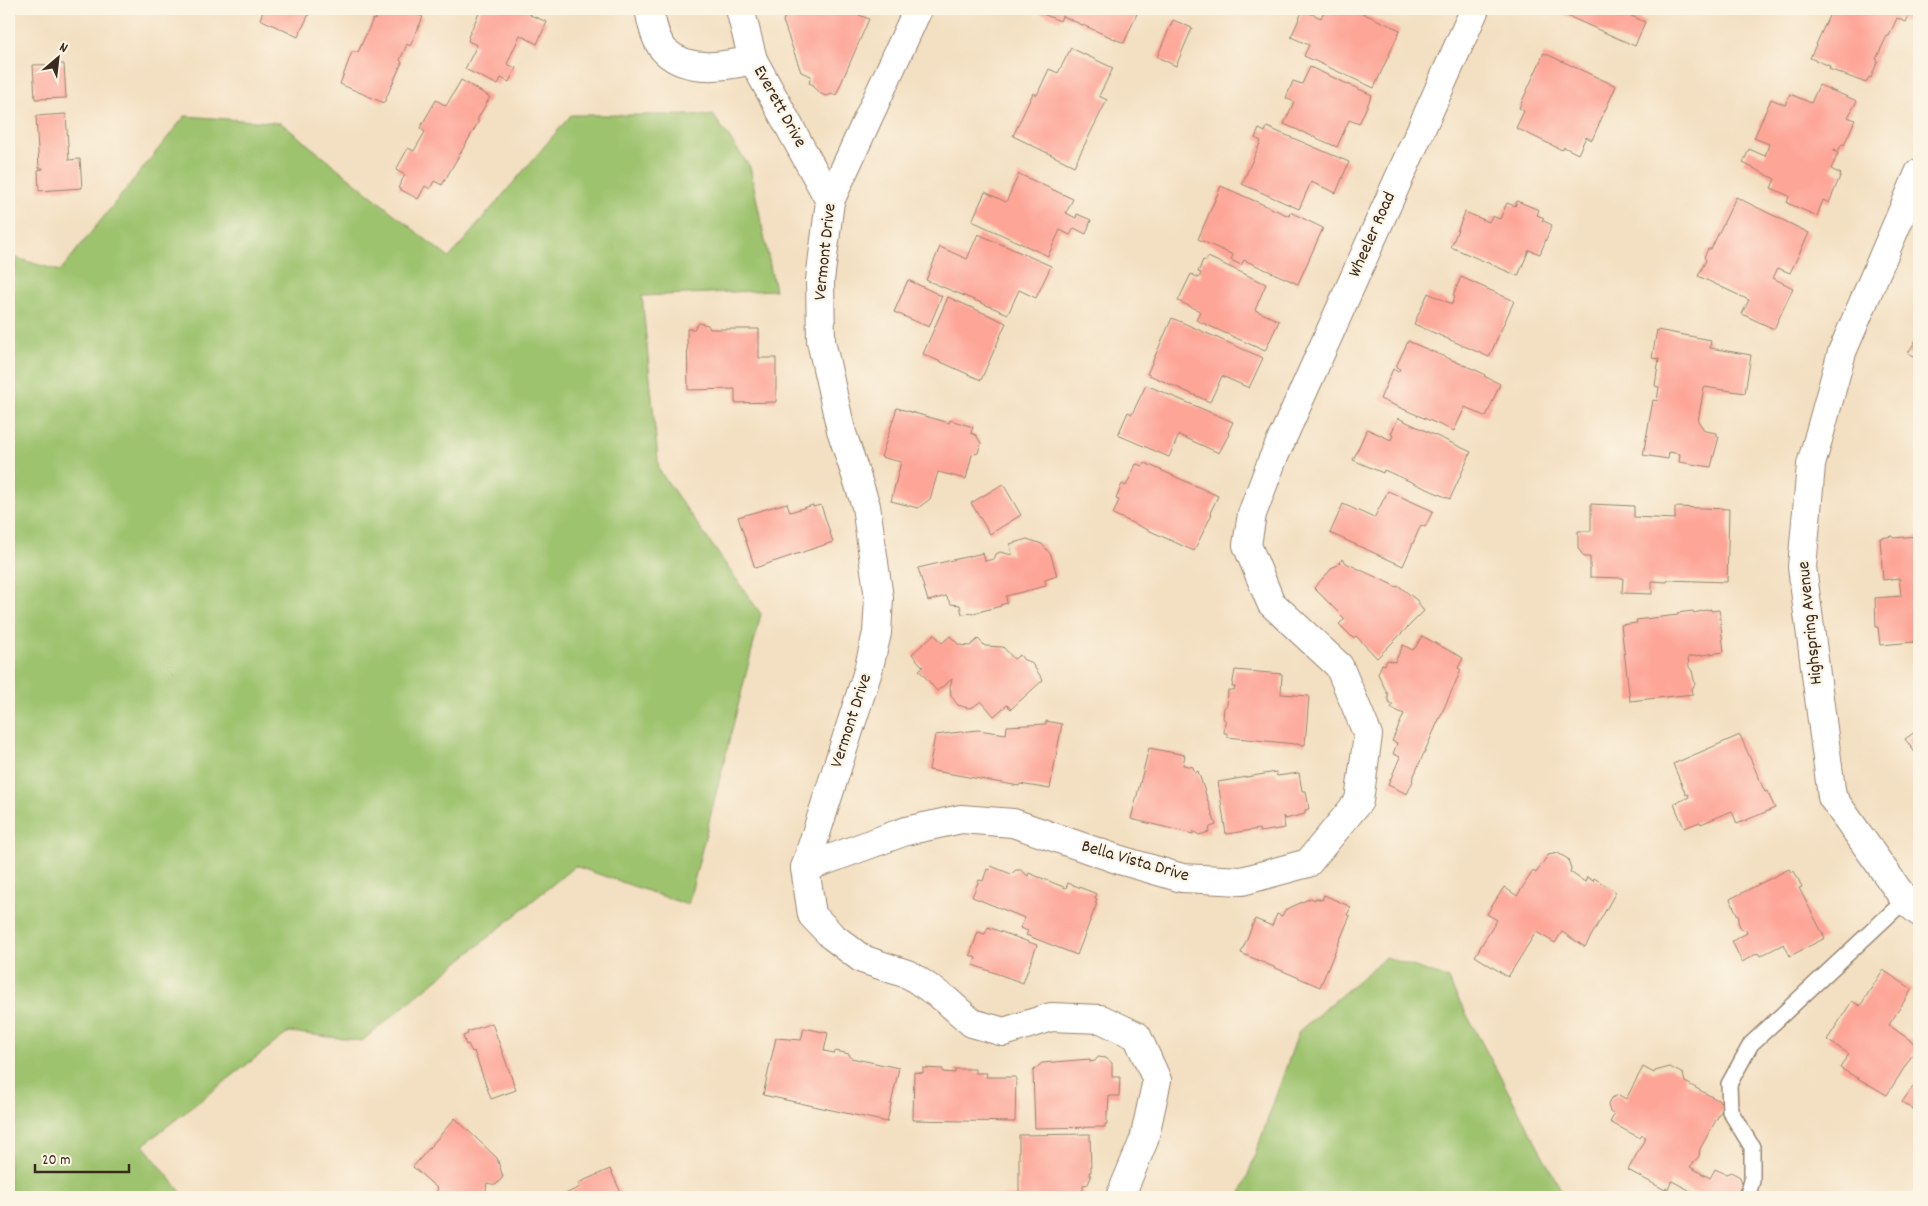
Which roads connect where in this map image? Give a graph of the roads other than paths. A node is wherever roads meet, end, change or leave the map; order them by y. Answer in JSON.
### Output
{"nodes":[{"id":1,"x":649,"y":9,"type":"edge"},
{"id":2,"x":740,"y":9,"type":"edge"},
{"id":3,"x":918,"y":9,"type":"edge"},
{"id":4,"x":1475,"y":9,"type":"edge"},
{"id":5,"x":753,"y":60,"type":"junction"},
{"id":6,"x":1919,"y":173,"type":"edge"},
{"id":7,"x":830,"y":201,"type":"junction"},
{"id":8,"x":1272,"y":462,"type":"joint"},
{"id":9,"x":805,"y":868,"type":"junction"},
{"id":10,"x":1912,"y":906,"type":"edge"},
{"id":11,"x":1120,"y":1197,"type":"edge"},
{"id":12,"x":1747,"y":1197,"type":"edge"}],
"edges":[{"from":1,"to":5,"type":"street"},
{"from":2,"to":5,"type":"street","name":"Everett Drive"},
{"from":3,"to":7,"type":"street","name":"Vermont Drive"},
{"from":4,"to":8,"type":"street","name":"Wheeler Road"},
{"from":5,"to":7,"type":"street","name":"Everett Drive"},
{"from":6,"to":10,"type":"street","name":"Highspring Avenue"},
{"from":7,"to":9,"type":"street","name":"Vermont Drive"},
{"from":8,"to":9,"type":"street","name":"Bella Vista Drive"},
{"from":9,"to":11,"type":"street","name":"Vermont Drive"},
{"from":10,"to":12,"type":"lane"}]}
